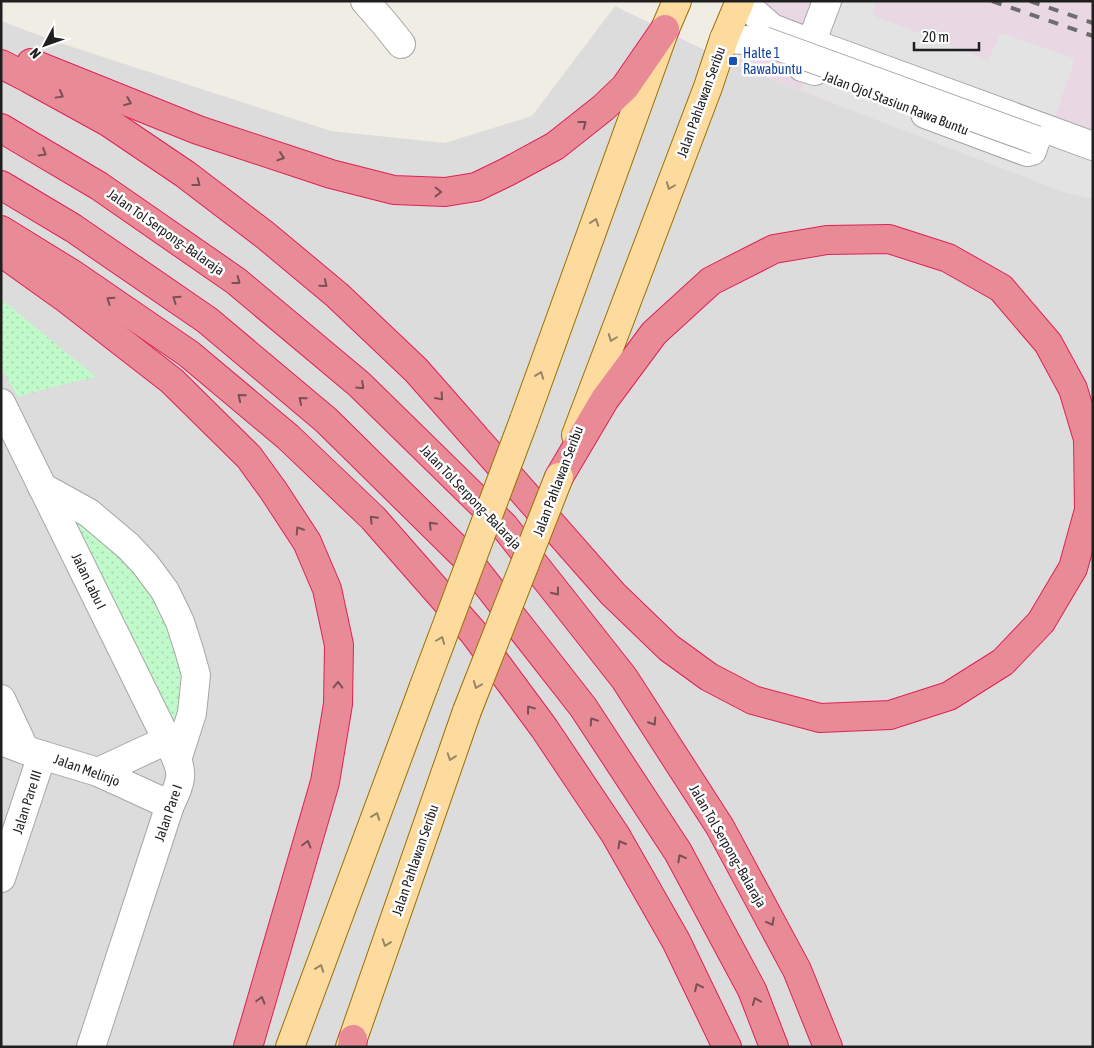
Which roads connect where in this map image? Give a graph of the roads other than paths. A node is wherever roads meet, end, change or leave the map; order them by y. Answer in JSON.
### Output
{"nodes":[{"id":1,"x":364,"y":1,"type":"edge"},
{"id":2,"x":677,"y":1,"type":"edge"},
{"id":3,"x":827,"y":1,"type":"edge"},
{"id":4,"x":739,"y":4,"type":"edge"},
{"id":5,"x":665,"y":29,"type":"junction"},
{"id":6,"x":733,"y":39,"type":"junction"},
{"id":7,"x":401,"y":44,"type":"dead end"},
{"id":8,"x":1,"y":52,"type":"edge"},
{"id":9,"x":1,"y":64,"type":"edge"},
{"id":10,"x":1,"y":128,"type":"edge"},
{"id":11,"x":1038,"y":133,"type":"junction"},
{"id":12,"x":1093,"y":146,"type":"edge"},
{"id":13,"x":1093,"y":156,"type":"edge"},
{"id":14,"x":1,"y":185,"type":"edge"},
{"id":15,"x":1,"y":230,"type":"edge"},
{"id":16,"x":1,"y":252,"type":"edge"},
{"id":17,"x":1,"y":403,"type":"edge"},
{"id":18,"x":559,"y":477,"type":"junction"},
{"id":19,"x":42,"y":487,"type":"junction"},
{"id":20,"x":1,"y":699,"type":"edge"},
{"id":21,"x":23,"y":748,"type":"edge"},
{"id":22,"x":172,"y":750,"type":"junction"},
{"id":23,"x":98,"y":772,"type":"junction"},
{"id":24,"x":170,"y":805,"type":"junction"},
{"id":25,"x":1,"y":878,"type":"edge"},
{"id":26,"x":351,"y":1044,"type":"edge"},
{"id":27,"x":90,"y":1047,"type":"edge"},
{"id":28,"x":248,"y":1047,"type":"edge"},
{"id":29,"x":290,"y":1047,"type":"edge"},
{"id":30,"x":727,"y":1047,"type":"edge"},
{"id":31,"x":774,"y":1047,"type":"edge"},
{"id":32,"x":828,"y":1047,"type":"edge"}],
"edges":[{"from":1,"to":7,"type":"street"},
{"from":2,"to":5,"type":"main road"},
{"from":3,"to":11,"type":"street","name":"Jalan Ojol Stasiun Rawa Buntu"},
{"from":4,"to":6,"type":"main road","name":"Jalan Pahlawan Seribu"},
{"from":4,"to":11,"type":"street"},
{"from":8,"to":5,"type":"highway","one_way":true},
{"from":29,"to":5,"type":"main road","one_way":true,"bridge":true},
{"from":6,"to":11,"type":"street","bridge":true},
{"from":6,"to":18,"type":"main road","name":"Jalan Pahlawan Seribu","one_way":true},
{"from":9,"to":18,"type":"highway","one_way":true},
{"from":10,"to":32,"type":"highway","name":"Jalan Tol Serpong–Balaraja","one_way":true},
{"from":11,"to":12,"type":"street"},
{"from":11,"to":13,"type":"street"},
{"from":31,"to":14,"type":"highway","one_way":true},
{"from":30,"to":15,"type":"highway","one_way":true},
{"from":28,"to":16,"type":"highway","one_way":true},
{"from":17,"to":19,"type":"street","name":"Jalan Labu I"},
{"from":18,"to":26,"type":"main road","name":"Jalan Pahlawan Seribu","one_way":true,"bridge":true},
{"from":19,"to":22,"type":"street","name":"Jalan Labu I"},
{"from":19,"to":22,"type":"street","name":"Jalan Pare I"},
{"from":20,"to":21,"type":"street"},
{"from":21,"to":23,"type":"street","name":"Jalan Melinjo"},
{"from":21,"to":25,"type":"street","name":"Jalan Pare III"},
{"from":22,"to":23,"type":"street"},
{"from":22,"to":24,"type":"street","name":"Jalan Pare I"},
{"from":23,"to":24,"type":"street","name":"Jalan Melinjo"},
{"from":24,"to":27,"type":"street","name":"Jalan Pare I"}]}
